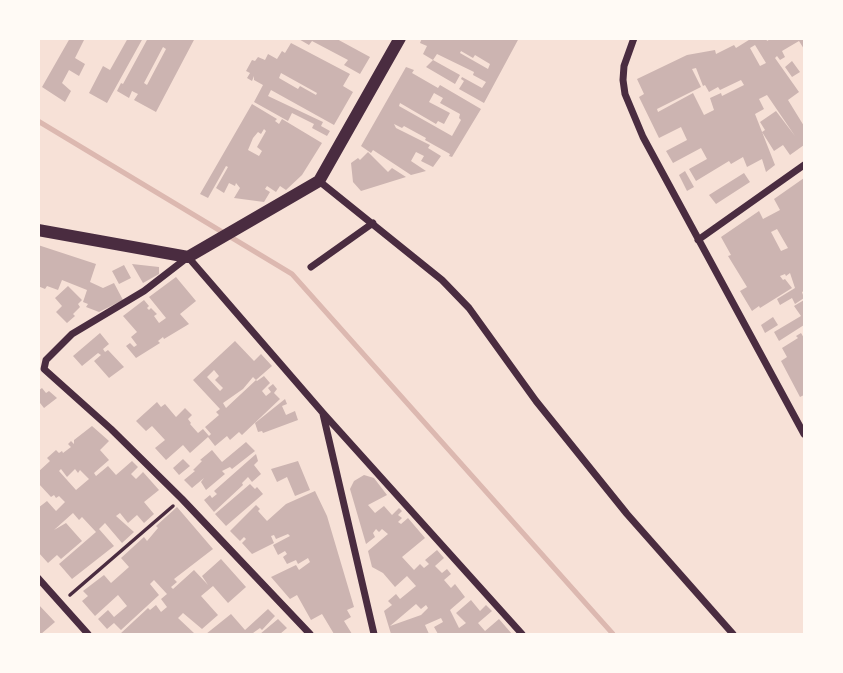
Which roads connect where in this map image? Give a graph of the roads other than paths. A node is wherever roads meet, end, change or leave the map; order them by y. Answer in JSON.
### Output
{"nodes":[{"id":1,"x":400,"y":38,"type":"edge"},
{"id":2,"x":634,"y":38,"type":"edge"},
{"id":3,"x":804,"y":165,"type":"edge"},
{"id":4,"x":319,"y":181,"type":"junction"},
{"id":5,"x":373,"y":223,"type":"junction"},
{"id":6,"x":38,"y":230,"type":"edge"},
{"id":7,"x":698,"y":240,"type":"junction"},
{"id":8,"x":188,"y":257,"type":"junction"},
{"id":9,"x":311,"y":267,"type":"dead end"},
{"id":10,"x":323,"y":413,"type":"junction"},
{"id":11,"x":804,"y":434,"type":"edge"},
{"id":12,"x":38,"y":578,"type":"edge"},
{"id":13,"x":88,"y":635,"type":"edge"},
{"id":14,"x":310,"y":635,"type":"edge"},
{"id":15,"x":374,"y":635,"type":"edge"},
{"id":16,"x":522,"y":635,"type":"edge"},
{"id":17,"x":733,"y":635,"type":"edge"}],
"edges":[{"from":1,"to":4,"type":"street"},
{"from":2,"to":7,"type":"street"},
{"from":3,"to":7,"type":"street"},
{"from":4,"to":5,"type":"street"},
{"from":4,"to":8,"type":"street"},
{"from":5,"to":9,"type":"street"},
{"from":5,"to":17,"type":"street"},
{"from":6,"to":8,"type":"street"},
{"from":7,"to":11,"type":"street"},
{"from":8,"to":10,"type":"street"},
{"from":8,"to":14,"type":"street"},
{"from":10,"to":15,"type":"street"},
{"from":10,"to":16,"type":"street"},
{"from":12,"to":13,"type":"street"}]}
